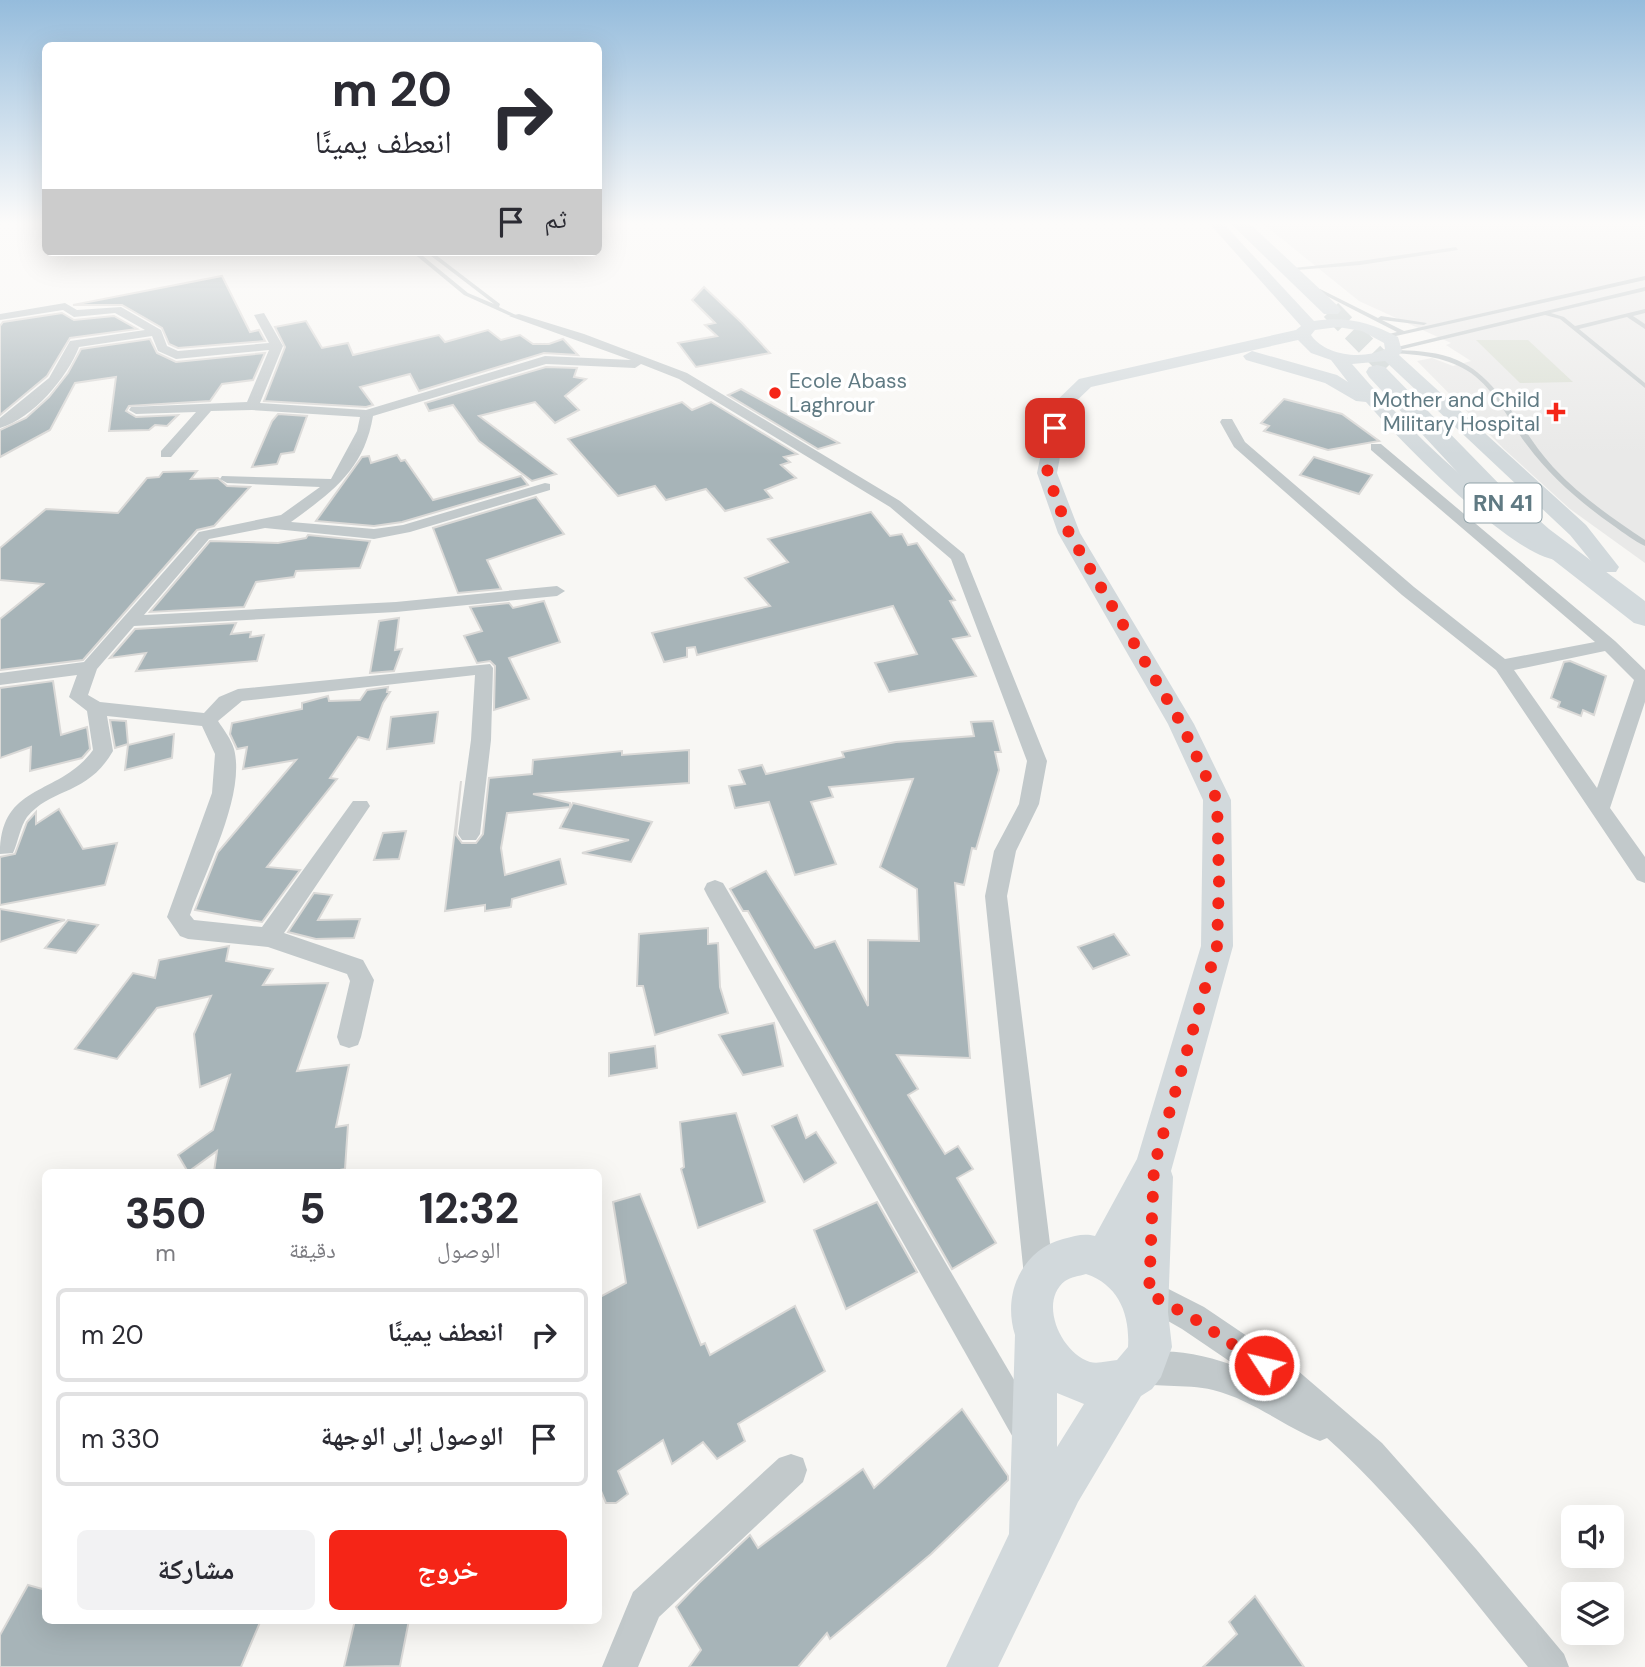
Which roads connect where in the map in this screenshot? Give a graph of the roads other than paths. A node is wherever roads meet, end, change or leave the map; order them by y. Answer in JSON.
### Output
{"nodes":[{"id":1,"x":479,"y":300,"type":"edge"},
{"id":2,"x":493,"y":300,"type":"edge"},
{"id":3,"x":1300,"y":300,"type":"edge"},
{"id":4,"x":1302,"y":300,"type":"edge"},
{"id":5,"x":1304,"y":300,"type":"edge"},
{"id":6,"x":1318,"y":300,"type":"edge"},
{"id":7,"x":1338,"y":300,"type":"edge"},
{"id":8,"x":1543,"y":300,"type":"edge"},
{"id":9,"x":1599,"y":300,"type":"edge"},
{"id":10,"x":1572,"y":306,"type":"junction"},
{"id":11,"x":1542,"y":313,"type":"junction"},
{"id":12,"x":1645,"y":313,"type":"edge"},
{"id":13,"x":74,"y":314,"type":"junction"},
{"id":14,"x":260,"y":315,"type":"dead end"},
{"id":15,"x":515,"y":316,"type":"junction"},
{"id":16,"x":1632,"y":316,"type":"junction"},
{"id":17,"x":0,"y":317,"type":"edge"},
{"id":18,"x":1319,"y":317,"type":"junction"},
{"id":19,"x":1373,"y":317,"type":"junction"},
{"id":20,"x":1434,"y":323,"type":"junction"},
{"id":21,"x":1645,"y":325,"type":"edge"},
{"id":22,"x":1578,"y":329,"type":"junction"},
{"id":23,"x":157,"y":332,"type":"junction"},
{"id":24,"x":1421,"y":342,"type":"junction"},
{"id":25,"x":74,"y":344,"type":"junction"},
{"id":26,"x":277,"y":346,"type":"junction"},
{"id":27,"x":1247,"y":351,"type":"junction"},
{"id":28,"x":1392,"y":355,"type":"junction"},
{"id":29,"x":1340,"y":361,"type":"junction"},
{"id":30,"x":653,"y":364,"type":"junction"},
{"id":31,"x":1645,"y":380,"type":"edge"},
{"id":32,"x":1645,"y":386,"type":"edge"},
{"id":33,"x":1495,"y":390,"type":"junction"},
{"id":34,"x":252,"y":406,"type":"junction"},
{"id":35,"x":1378,"y":406,"type":"junction"},
{"id":36,"x":207,"y":408,"type":"junction"},
{"id":37,"x":136,"y":410,"type":"dead end"},
{"id":38,"x":367,"y":414,"type":"junction"},
{"id":39,"x":1227,"y":422,"type":"dead end"},
{"id":40,"x":0,"y":424,"type":"edge"},
{"id":41,"x":1376,"y":447,"type":"dead end"},
{"id":42,"x":166,"y":454,"type":"dead end"},
{"id":43,"x":227,"y":479,"type":"dead end"},
{"id":44,"x":335,"y":483,"type":"junction"},
{"id":45,"x":545,"y":487,"type":"dead end"},
{"id":46,"x":263,"y":524,"type":"junction"},
{"id":47,"x":1645,"y":544,"type":"edge"},
{"id":48,"x":1577,"y":564,"type":"junction"},
{"id":49,"x":557,"y":591,"type":"dead end"},
{"id":50,"x":1645,"y":593,"type":"edge"},
{"id":51,"x":1645,"y":616,"type":"edge"},
{"id":52,"x":127,"y":621,"type":"junction"},
{"id":53,"x":1609,"y":645,"type":"junction"},
{"id":54,"x":1502,"y":666,"type":"junction"},
{"id":55,"x":89,"y":667,"type":"junction"},
{"id":56,"x":0,"y":679,"type":"edge"},
{"id":57,"x":1644,"y":680,"type":"edge"},
{"id":58,"x":96,"y":708,"type":"junction"},
{"id":59,"x":208,"y":720,"type":"junction"},
{"id":60,"x":360,"y":806,"type":"dead end"},
{"id":61,"x":1601,"y":806,"type":"junction"},
{"id":62,"x":469,"y":834,"type":"dead end"},
{"id":63,"x":5,"y":847,"type":"dead end"},
{"id":64,"x":1645,"y":874,"type":"edge"},
{"id":65,"x":715,"y":888,"type":"dead end"},
{"id":66,"x":268,"y":937,"type":"junction"},
{"id":67,"x":349,"y":1037,"type":"dead end"},
{"id":68,"x":1154,"y":1166,"type":"junction"},
{"id":69,"x":1105,"y":1260,"type":"junction"},
{"id":70,"x":1039,"y":1276,"type":"junction"},
{"id":71,"x":1145,"y":1297,"type":"junction"},
{"id":72,"x":1036,"y":1337,"type":"junction"},
{"id":73,"x":1132,"y":1375,"type":"junction"},
{"id":74,"x":1034,"y":1443,"type":"junction"},
{"id":75,"x":1370,"y":1455,"type":"junction"},
{"id":76,"x":791,"y":1470,"type":"dead end"},
{"id":77,"x":1033,"y":1535,"type":"junction"},
{"id":78,"x":620,"y":1667,"type":"edge"},
{"id":79,"x":972,"y":1667,"type":"edge"},
{"id":80,"x":1551,"y":1667,"type":"edge"}],
"edges":[{"from":1,"to":15,"type":"lane"},
{"from":2,"to":15,"type":"lane"},
{"from":3,"to":18,"type":"street"},
{"from":4,"to":18,"type":"highway"},
{"from":5,"to":18,"type":"highway"},
{"from":6,"to":18,"type":"street"},
{"from":7,"to":19,"type":"lane"},
{"from":8,"to":20,"type":"lane"},
{"from":9,"to":10,"type":"lane"},
{"from":10,"to":11,"type":"lane"},
{"from":10,"to":22,"type":"lane"},
{"from":11,"to":22,"type":"lane"},
{"from":11,"to":24,"type":"lane"},
{"from":12,"to":16,"type":"lane"},
{"from":13,"to":17,"type":"street"},
{"from":13,"to":23,"type":"street"},
{"from":13,"to":25,"type":"street"},
{"from":14,"to":26,"type":"street"},
{"from":15,"to":30,"type":"street"},
{"from":16,"to":21,"type":"lane"},
{"from":16,"to":22,"type":"lane"},
{"from":18,"to":27,"type":"street"},
{"from":18,"to":27,"type":"street"},
{"from":18,"to":28,"type":"street"},
{"from":18,"to":29,"type":"street"},
{"from":19,"to":20,"type":"lane"},
{"from":19,"to":28,"type":"lane"},
{"from":20,"to":28,"type":"lane"},
{"from":22,"to":31,"type":"lane"},
{"from":22,"to":32,"type":"lane"},
{"from":23,"to":25,"type":"street"},
{"from":23,"to":26,"type":"street"},
{"from":24,"to":28,"type":"lane"},
{"from":24,"to":28,"type":"lane"},
{"from":24,"to":33,"type":"lane"},
{"from":25,"to":40,"type":"street"},
{"from":26,"to":34,"type":"street"},
{"from":27,"to":29,"type":"street"},
{"from":27,"to":35,"type":"street"},
{"from":27,"to":68,"type":"street"},
{"from":28,"to":29,"type":"street"},
{"from":28,"to":33,"type":"lane"},
{"from":28,"to":48,"type":"highway","number":"RN 41"},
{"from":28,"to":50,"type":"highway","number":"RN 41"},
{"from":29,"to":35,"type":"street"},
{"from":30,"to":38,"type":"street"},
{"from":30,"to":70,"type":"street"},
{"from":33,"to":47,"type":"lane"},
{"from":34,"to":36,"type":"street"},
{"from":34,"to":38,"type":"street"},
{"from":35,"to":48,"type":"street"},
{"from":36,"to":37,"type":"street"},
{"from":36,"to":42,"type":"street"},
{"from":38,"to":44,"type":"street"},
{"from":39,"to":54,"type":"street"},
{"from":41,"to":53,"type":"street"},
{"from":43,"to":44,"type":"street"},
{"from":44,"to":46,"type":"street"},
{"from":45,"to":46,"type":"street"},
{"from":46,"to":52,"type":"street"},
{"from":48,"to":51,"type":"highway","number":"RN 41"},
{"from":49,"to":52,"type":"street"},
{"from":52,"to":55,"type":"street"},
{"from":53,"to":54,"type":"street"},
{"from":53,"to":57,"type":"street"},
{"from":54,"to":61,"type":"street"},
{"from":55,"to":56,"type":"street"},
{"from":55,"to":58,"type":"street"},
{"from":57,"to":61,"type":"street"},
{"from":58,"to":59,"type":"street"},
{"from":58,"to":63,"type":"street"},
{"from":59,"to":62,"type":"street"},
{"from":59,"to":66,"type":"street"},
{"from":60,"to":66,"type":"street"},
{"from":61,"to":64,"type":"street"},
{"from":65,"to":74,"type":"street"},
{"from":66,"to":67,"type":"street"},
{"from":68,"to":69,"type":"street"},
{"from":68,"to":71,"type":"street"},
{"from":69,"to":70,"type":"street"},
{"from":69,"to":71,"type":"street"},
{"from":70,"to":72,"type":"street"},
{"from":71,"to":73,"type":"street"},
{"from":71,"to":75,"type":"street"},
{"from":72,"to":73,"type":"street"},
{"from":72,"to":74,"type":"street"},
{"from":73,"to":75,"type":"street"},
{"from":73,"to":77,"type":"street"},
{"from":74,"to":77,"type":"street"},
{"from":75,"to":80,"type":"street"},
{"from":76,"to":78,"type":"street"},
{"from":77,"to":79,"type":"street"}]}
